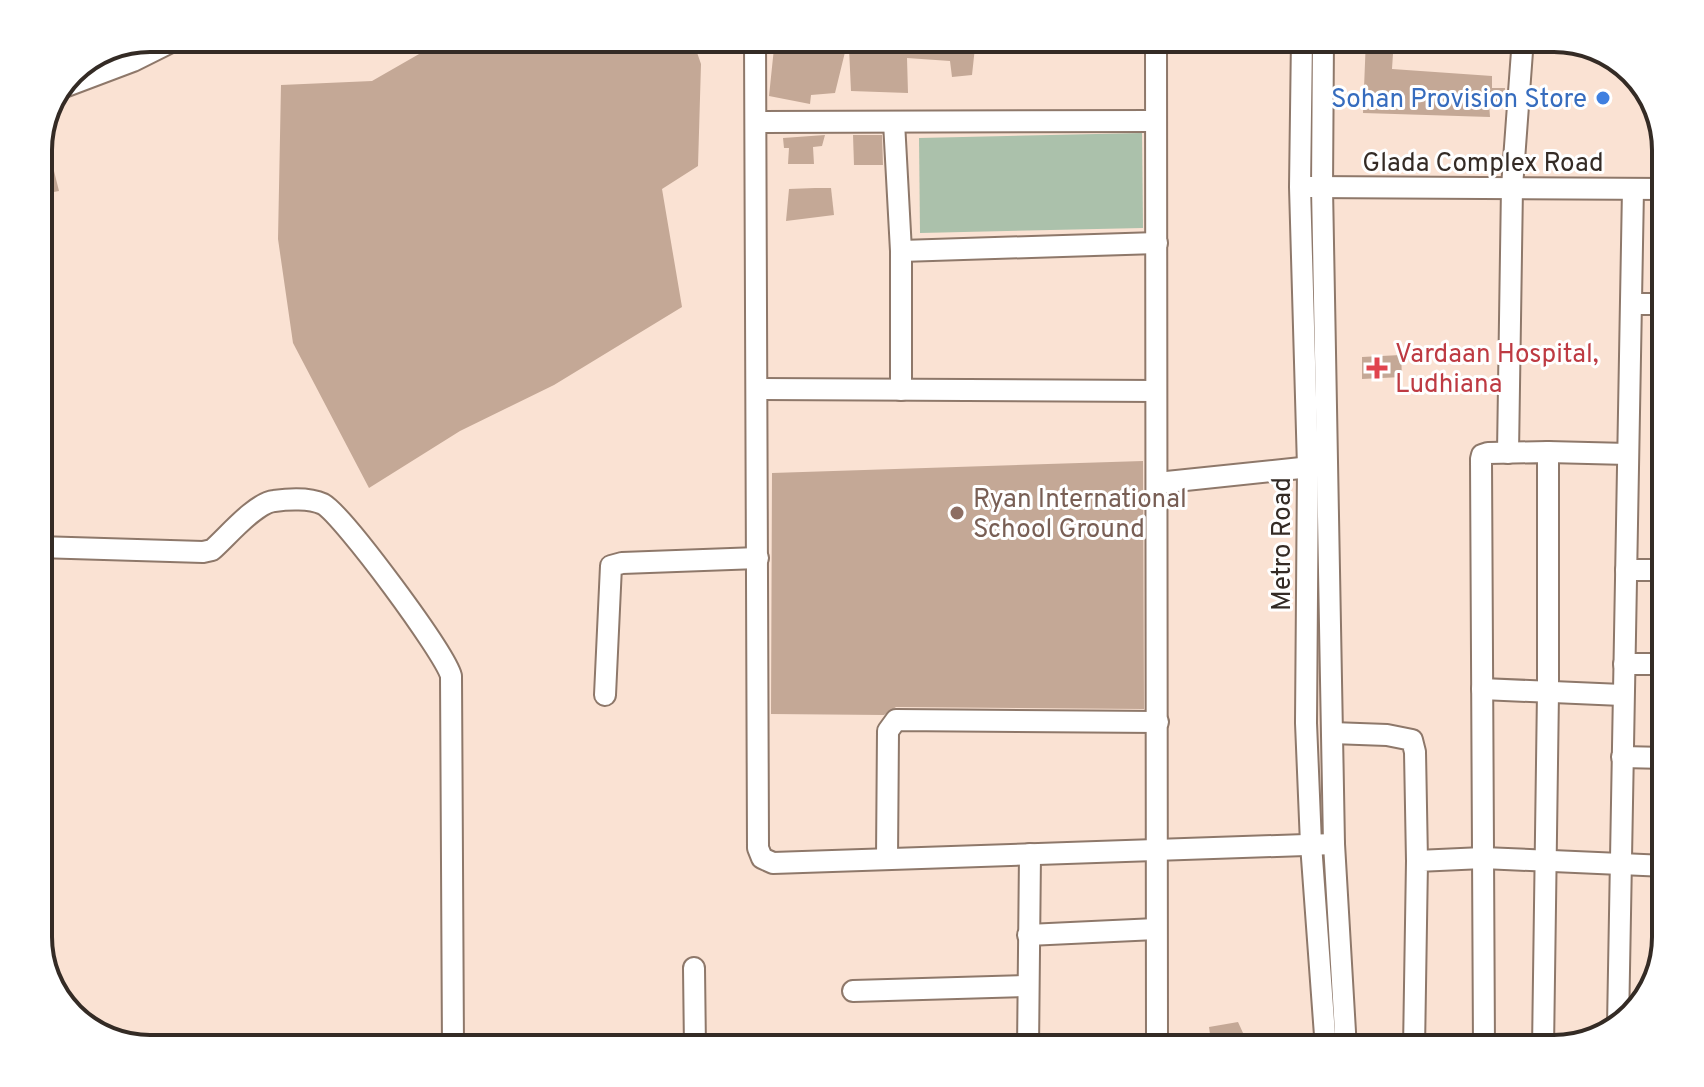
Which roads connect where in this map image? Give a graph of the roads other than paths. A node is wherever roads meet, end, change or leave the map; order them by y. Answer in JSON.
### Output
{"nodes":[{"id":1,"x":151,"y":52,"type":"edge"},
{"id":2,"x":756,"y":52,"type":"edge"},
{"id":3,"x":1156,"y":52,"type":"edge"},
{"id":4,"x":1302,"y":52,"type":"edge"},
{"id":5,"x":1323,"y":52,"type":"edge"},
{"id":6,"x":1522,"y":52,"type":"edge"},
{"id":7,"x":94,"y":70,"type":"edge"},
{"id":8,"x":1156,"y":121,"type":"junction"},
{"id":9,"x":758,"y":122,"type":"junction"},
{"id":10,"x":894,"y":122,"type":"junction"},
{"id":11,"x":1300,"y":187,"type":"junction"},
{"id":12,"x":1512,"y":187,"type":"junction"},
{"id":13,"x":1322,"y":188,"type":"junction"},
{"id":14,"x":1633,"y":189,"type":"junction"},
{"id":15,"x":1652,"y":189,"type":"edge"},
{"id":16,"x":1157,"y":243,"type":"junction"},
{"id":17,"x":901,"y":251,"type":"junction"},
{"id":18,"x":1631,"y":304,"type":"junction"},
{"id":19,"x":1652,"y":304,"type":"edge"},
{"id":20,"x":758,"y":389,"type":"junction"},
{"id":21,"x":901,"y":390,"type":"junction"},
{"id":22,"x":1156,"y":391,"type":"junction"},
{"id":23,"x":1548,"y":452,"type":"junction"},
{"id":24,"x":1508,"y":453,"type":"junction"},
{"id":25,"x":1628,"y":454,"type":"junction"},
{"id":26,"x":1318,"y":466,"type":"junction"},
{"id":27,"x":1157,"y":483,"type":"junction"},
{"id":28,"x":52,"y":547,"type":"edge"},
{"id":29,"x":758,"y":558,"type":"junction"},
{"id":30,"x":1626,"y":570,"type":"junction"},
{"id":31,"x":1652,"y":570,"type":"edge"},
{"id":32,"x":1624,"y":664,"type":"junction"},
{"id":33,"x":1652,"y":664,"type":"edge"},
{"id":34,"x":1482,"y":689,"type":"junction"},
{"id":35,"x":1548,"y":692,"type":"junction"},
{"id":36,"x":605,"y":695,"type":"dead end"},
{"id":37,"x":1622,"y":695,"type":"junction"},
{"id":38,"x":1158,"y":722,"type":"junction"},
{"id":39,"x":1332,"y":733,"type":"junction"},
{"id":40,"x":1622,"y":757,"type":"junction"},
{"id":41,"x":1652,"y":758,"type":"edge"},
{"id":42,"x":1311,"y":844,"type":"junction"},
{"id":43,"x":1334,"y":844,"type":"junction"},
{"id":44,"x":1155,"y":848,"type":"junction"},
{"id":45,"x":1030,"y":854,"type":"junction"},
{"id":46,"x":1483,"y":858,"type":"junction"},
{"id":47,"x":887,"y":859,"type":"junction"},
{"id":48,"x":1417,"y":861,"type":"junction"},
{"id":49,"x":1544,"y":861,"type":"junction"},
{"id":50,"x":1620,"y":864,"type":"junction"},
{"id":51,"x":1652,"y":865,"type":"edge"},
{"id":52,"x":1156,"y":929,"type":"junction"},
{"id":53,"x":1028,"y":935,"type":"junction"},
{"id":54,"x":694,"y":968,"type":"dead end"},
{"id":55,"x":1027,"y":986,"type":"junction"},
{"id":56,"x":853,"y":991,"type":"dead end"},
{"id":57,"x":1618,"y":1012,"type":"edge"},
{"id":58,"x":453,"y":1035,"type":"edge"},
{"id":59,"x":695,"y":1035,"type":"edge"},
{"id":60,"x":1028,"y":1035,"type":"edge"},
{"id":61,"x":1157,"y":1035,"type":"edge"},
{"id":62,"x":1325,"y":1035,"type":"edge"},
{"id":63,"x":1345,"y":1035,"type":"edge"},
{"id":64,"x":1414,"y":1035,"type":"edge"},
{"id":65,"x":1484,"y":1035,"type":"edge"},
{"id":66,"x":1543,"y":1035,"type":"edge"}],
"edges":[{"from":1,"to":7,"type":"street"},
{"from":2,"to":9,"type":"street"},
{"from":3,"to":8,"type":"street"},
{"from":4,"to":11,"type":"street","name":"Metro Road"},
{"from":5,"to":13,"type":"street","name":"Metro Road"},
{"from":6,"to":12,"type":"street"},
{"from":8,"to":10,"type":"street"},
{"from":8,"to":16,"type":"street"},
{"from":9,"to":10,"type":"street"},
{"from":9,"to":20,"type":"street"},
{"from":10,"to":17,"type":"street"},
{"from":11,"to":13,"type":"street","name":"Glada Complex Road"},
{"from":11,"to":26,"type":"street","name":"Metro Road"},
{"from":12,"to":13,"type":"street","name":"Glada Complex Road"},
{"from":12,"to":14,"type":"street","name":"Glada Complex Road"},
{"from":12,"to":24,"type":"street"},
{"from":13,"to":26,"type":"street","name":"Metro Road"},
{"from":14,"to":15,"type":"street","name":"Glada Complex Road"},
{"from":14,"to":18,"type":"street"},
{"from":16,"to":17,"type":"street"},
{"from":16,"to":22,"type":"street"},
{"from":17,"to":21,"type":"street"},
{"from":18,"to":19,"type":"street"},
{"from":18,"to":25,"type":"street"},
{"from":20,"to":21,"type":"street"},
{"from":20,"to":29,"type":"street"},
{"from":21,"to":22,"type":"street"},
{"from":22,"to":27,"type":"street"},
{"from":23,"to":24,"type":"street"},
{"from":23,"to":25,"type":"street"},
{"from":23,"to":35,"type":"street"},
{"from":24,"to":34,"type":"street"},
{"from":25,"to":30,"type":"street"},
{"from":26,"to":27,"type":"street"},
{"from":26,"to":39,"type":"street","name":"Metro Road"},
{"from":26,"to":42,"type":"street","name":"Metro Road"},
{"from":27,"to":38,"type":"street"},
{"from":28,"to":58,"type":"street"},
{"from":29,"to":36,"type":"street"},
{"from":29,"to":47,"type":"street"},
{"from":30,"to":31,"type":"street"},
{"from":30,"to":32,"type":"street"},
{"from":32,"to":33,"type":"street"},
{"from":32,"to":37,"type":"street"},
{"from":34,"to":35,"type":"street"},
{"from":34,"to":46,"type":"street"},
{"from":35,"to":37,"type":"street"},
{"from":35,"to":49,"type":"street"},
{"from":37,"to":40,"type":"street"},
{"from":38,"to":44,"type":"street"},
{"from":38,"to":47,"type":"street"},
{"from":39,"to":43,"type":"street","name":"Metro Road"},
{"from":39,"to":48,"type":"street"},
{"from":40,"to":41,"type":"street"},
{"from":40,"to":50,"type":"street"},
{"from":42,"to":43,"type":"street"},
{"from":42,"to":44,"type":"street"},
{"from":42,"to":62,"type":"street","name":"Metro Road"},
{"from":43,"to":63,"type":"street","name":"Metro Road"},
{"from":44,"to":45,"type":"street"},
{"from":44,"to":52,"type":"street"},
{"from":45,"to":47,"type":"street"},
{"from":45,"to":53,"type":"street"},
{"from":46,"to":48,"type":"street"},
{"from":46,"to":49,"type":"street"},
{"from":46,"to":65,"type":"street"},
{"from":48,"to":64,"type":"street"},
{"from":49,"to":50,"type":"street"},
{"from":49,"to":66,"type":"street"},
{"from":50,"to":51,"type":"street"},
{"from":50,"to":57,"type":"street"},
{"from":52,"to":53,"type":"street"},
{"from":52,"to":61,"type":"street"},
{"from":53,"to":55,"type":"street"},
{"from":54,"to":59,"type":"street"},
{"from":55,"to":56,"type":"street"},
{"from":55,"to":60,"type":"street"}]}
